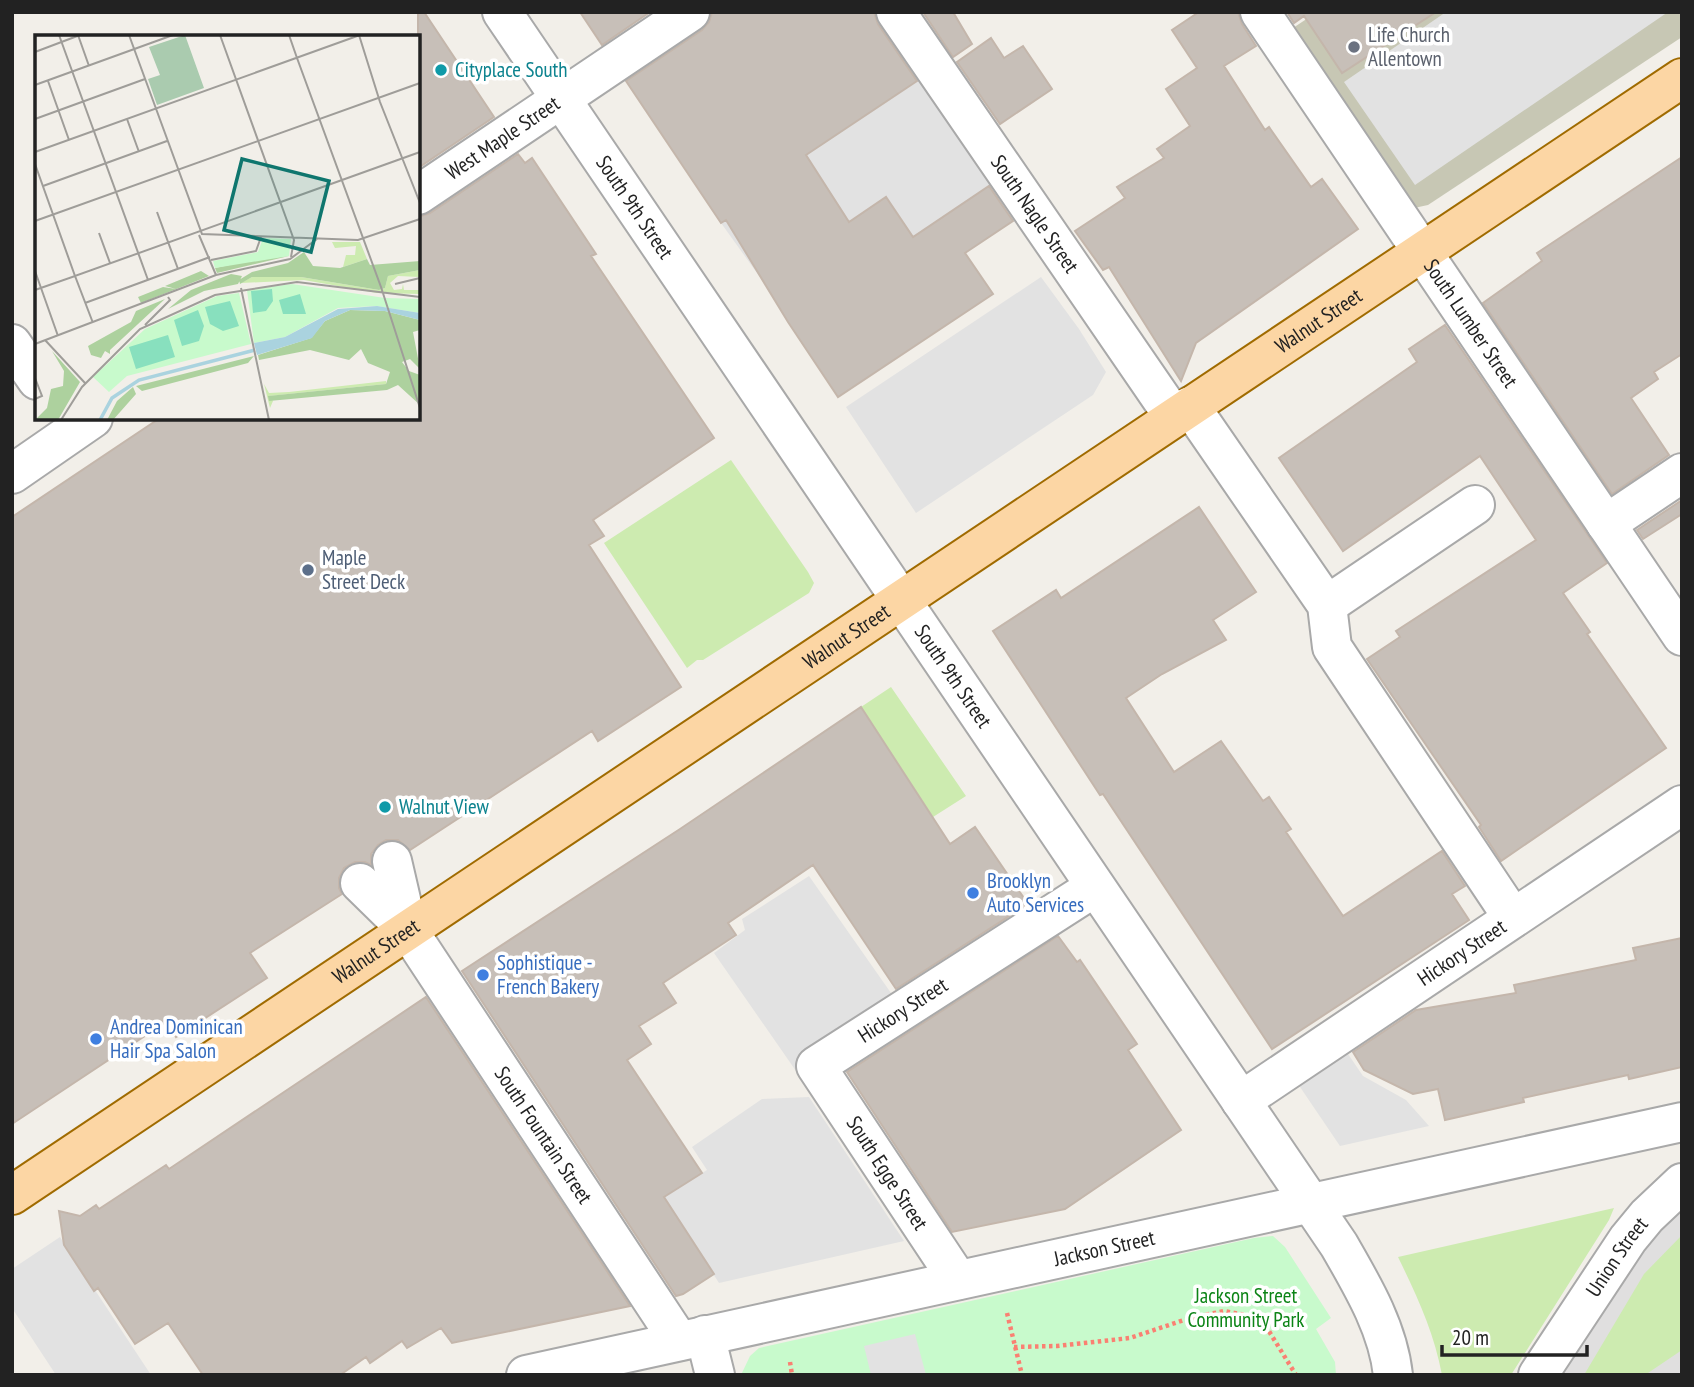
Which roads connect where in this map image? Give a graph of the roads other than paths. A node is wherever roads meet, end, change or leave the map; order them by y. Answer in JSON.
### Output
{"nodes":[{"id":1,"x":502,"y":12,"type":"edge"},
{"id":2,"x":690,"y":12,"type":"edge"},
{"id":3,"x":896,"y":12,"type":"edge"},
{"id":4,"x":1260,"y":12,"type":"edge"},
{"id":5,"x":1682,"y":78,"type":"edge"},
{"id":6,"x":561,"y":98,"type":"junction"},
{"id":7,"x":420,"y":194,"type":"edge"},
{"id":8,"x":1422,"y":252,"type":"junction"},
{"id":9,"x":12,"y":344,"type":"edge"},
{"id":10,"x":35,"y":377,"type":"edge"},
{"id":11,"x":1182,"y":412,"type":"junction"},
{"id":12,"x":76,"y":423,"type":"edge"},
{"id":13,"x":1682,"y":473,"type":"edge"},
{"id":14,"x":12,"y":474,"type":"edge"},
{"id":15,"x":1475,"y":505,"type":"dead end"},
{"id":16,"x":1606,"y":524,"type":"junction"},
{"id":17,"x":901,"y":600,"type":"junction"},
{"id":18,"x":1327,"y":605,"type":"junction"},
{"id":19,"x":1682,"y":636,"type":"edge"},
{"id":20,"x":1682,"y":806,"type":"edge"},
{"id":21,"x":392,"y":861,"type":"dead end"},
{"id":22,"x":360,"y":883,"type":"dead end"},
{"id":23,"x":1095,"y":887,"type":"junction"},
{"id":24,"x":1513,"y":919,"type":"junction"},
{"id":25,"x":408,"y":930,"type":"junction"},
{"id":26,"x":816,"y":1066,"type":"joint"},
{"id":27,"x":1241,"y":1101,"type":"junction"},
{"id":28,"x":1682,"y":1122,"type":"edge"},
{"id":29,"x":1682,"y":1183,"type":"edge"},
{"id":30,"x":12,"y":1195,"type":"edge"},
{"id":31,"x":1310,"y":1203,"type":"junction"},
{"id":32,"x":958,"y":1280,"type":"junction"},
{"id":33,"x":692,"y":1338,"type":"junction"},
{"id":34,"x":526,"y":1375,"type":"edge"},
{"id":35,"x":715,"y":1375,"type":"edge"},
{"id":36,"x":1393,"y":1375,"type":"edge"},
{"id":37,"x":1538,"y":1375,"type":"edge"}],
"edges":[{"from":1,"to":6,"type":"street","name":"South 9th Street"},
{"from":2,"to":6,"type":"street","name":"West Maple Street"},
{"from":3,"to":11,"type":"street","name":"South Nagle Street"},
{"from":4,"to":8,"type":"street","name":"South Lumber Street"},
{"from":5,"to":8,"type":"main road","name":"Walnut Street"},
{"from":6,"to":7,"type":"street","name":"West Maple Street"},
{"from":6,"to":17,"type":"street","name":"South 9th Street"},
{"from":8,"to":11,"type":"main road","name":"Walnut Street"},
{"from":8,"to":16,"type":"street","name":"South Lumber Street"},
{"from":9,"to":10,"type":"street"},
{"from":11,"to":17,"type":"main road","name":"Walnut Street"},
{"from":11,"to":18,"type":"street","name":"South Nagle Street"},
{"from":12,"to":14,"type":"street"},
{"from":13,"to":16,"type":"street"},
{"from":15,"to":18,"type":"street"},
{"from":16,"to":19,"type":"street","name":"South Lumber Street"},
{"from":17,"to":23,"type":"street","name":"South 9th Street"},
{"from":17,"to":25,"type":"main road","name":"Walnut Street"},
{"from":18,"to":24,"type":"street"},
{"from":20,"to":24,"type":"street","name":"Hickory Street"},
{"from":21,"to":25,"type":"street"},
{"from":22,"to":25,"type":"street"},
{"from":23,"to":26,"type":"street","name":"Hickory Street"},
{"from":23,"to":27,"type":"street","name":"South 9th Street"},
{"from":24,"to":27,"type":"street","name":"Hickory Street"},
{"from":25,"to":30,"type":"main road","name":"Walnut Street"},
{"from":25,"to":33,"type":"street","name":"South Fountain Street"},
{"from":26,"to":32,"type":"street","name":"South Egge Street"},
{"from":27,"to":31,"type":"street","name":"South 9th Street"},
{"from":28,"to":31,"type":"street","name":"Jackson Street"},
{"from":29,"to":37,"type":"street","name":"Union Street"},
{"from":31,"to":32,"type":"street","name":"Jackson Street"},
{"from":31,"to":36,"type":"street"},
{"from":32,"to":33,"type":"street","name":"Jackson Street"},
{"from":33,"to":34,"type":"street","name":"Jackson Street"},
{"from":33,"to":35,"type":"street","name":"South Fountain Street"}]}
